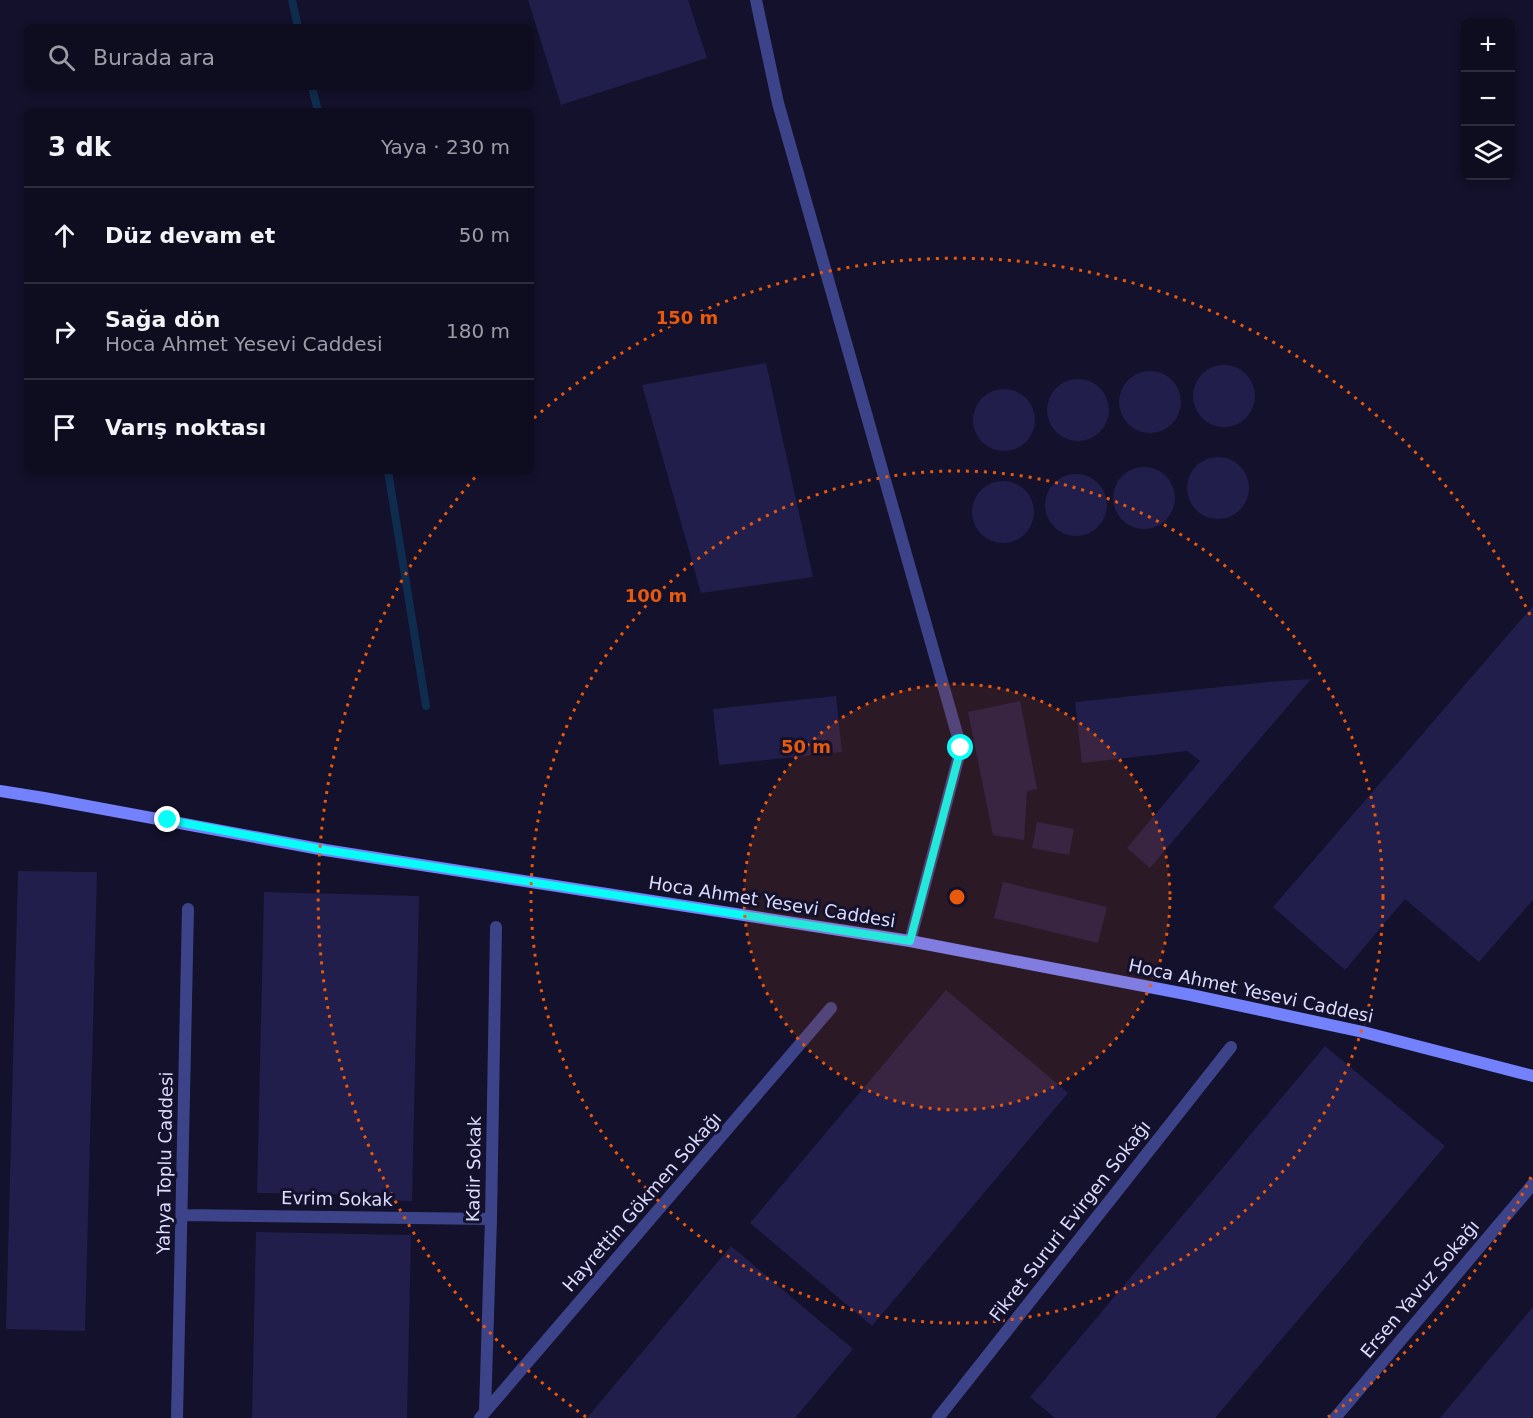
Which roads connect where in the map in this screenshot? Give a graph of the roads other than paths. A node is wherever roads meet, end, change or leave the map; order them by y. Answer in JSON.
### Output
{"nodes":[{"id":1,"x":756,"y":0,"type":"edge"},
{"id":2,"x":0,"y":791,"type":"edge"},
{"id":3,"x":188,"y":909,"type":"dead end"},
{"id":4,"x":496,"y":927,"type":"dead end"},
{"id":5,"x":910,"y":941,"type":"junction"},
{"id":6,"x":831,"y":1008,"type":"dead end"},
{"id":7,"x":1231,"y":1047,"type":"dead end"},
{"id":8,"x":1533,"y":1076,"type":"edge"},
{"id":9,"x":1533,"y":1184,"type":"edge"},
{"id":10,"x":182,"y":1215,"type":"junction"},
{"id":11,"x":491,"y":1219,"type":"junction"},
{"id":12,"x":483,"y":1415,"type":"edge"},
{"id":13,"x":177,"y":1418,"type":"edge"},
{"id":14,"x":938,"y":1418,"type":"edge"},
{"id":15,"x":1335,"y":1418,"type":"edge"}],
"edges":[{"from":1,"to":5,"type":"street"},
{"from":2,"to":5,"type":"street","name":"Hoca Ahmet Yesevi Caddesi"},
{"from":3,"to":10,"type":"street","name":"Yahya Toplu Caddesi"},
{"from":4,"to":11,"type":"street","name":"Kadir Sokak"},
{"from":5,"to":8,"type":"street","name":"Hoca Ahmet Yesevi Caddesi"},
{"from":6,"to":12,"type":"street","name":"Hayrettin Gökmen Sokağı"},
{"from":7,"to":14,"type":"street","name":"Fikret Sururi Evirgen Sokağı"},
{"from":9,"to":15,"type":"street","name":"Ersen Yavuz Sokağı"},
{"from":10,"to":11,"type":"street","name":"Evrim Sokak"},
{"from":10,"to":13,"type":"street","name":"Yahya Toplu Caddesi"},
{"from":11,"to":12,"type":"street","name":"Kadir Sokak"}]}
